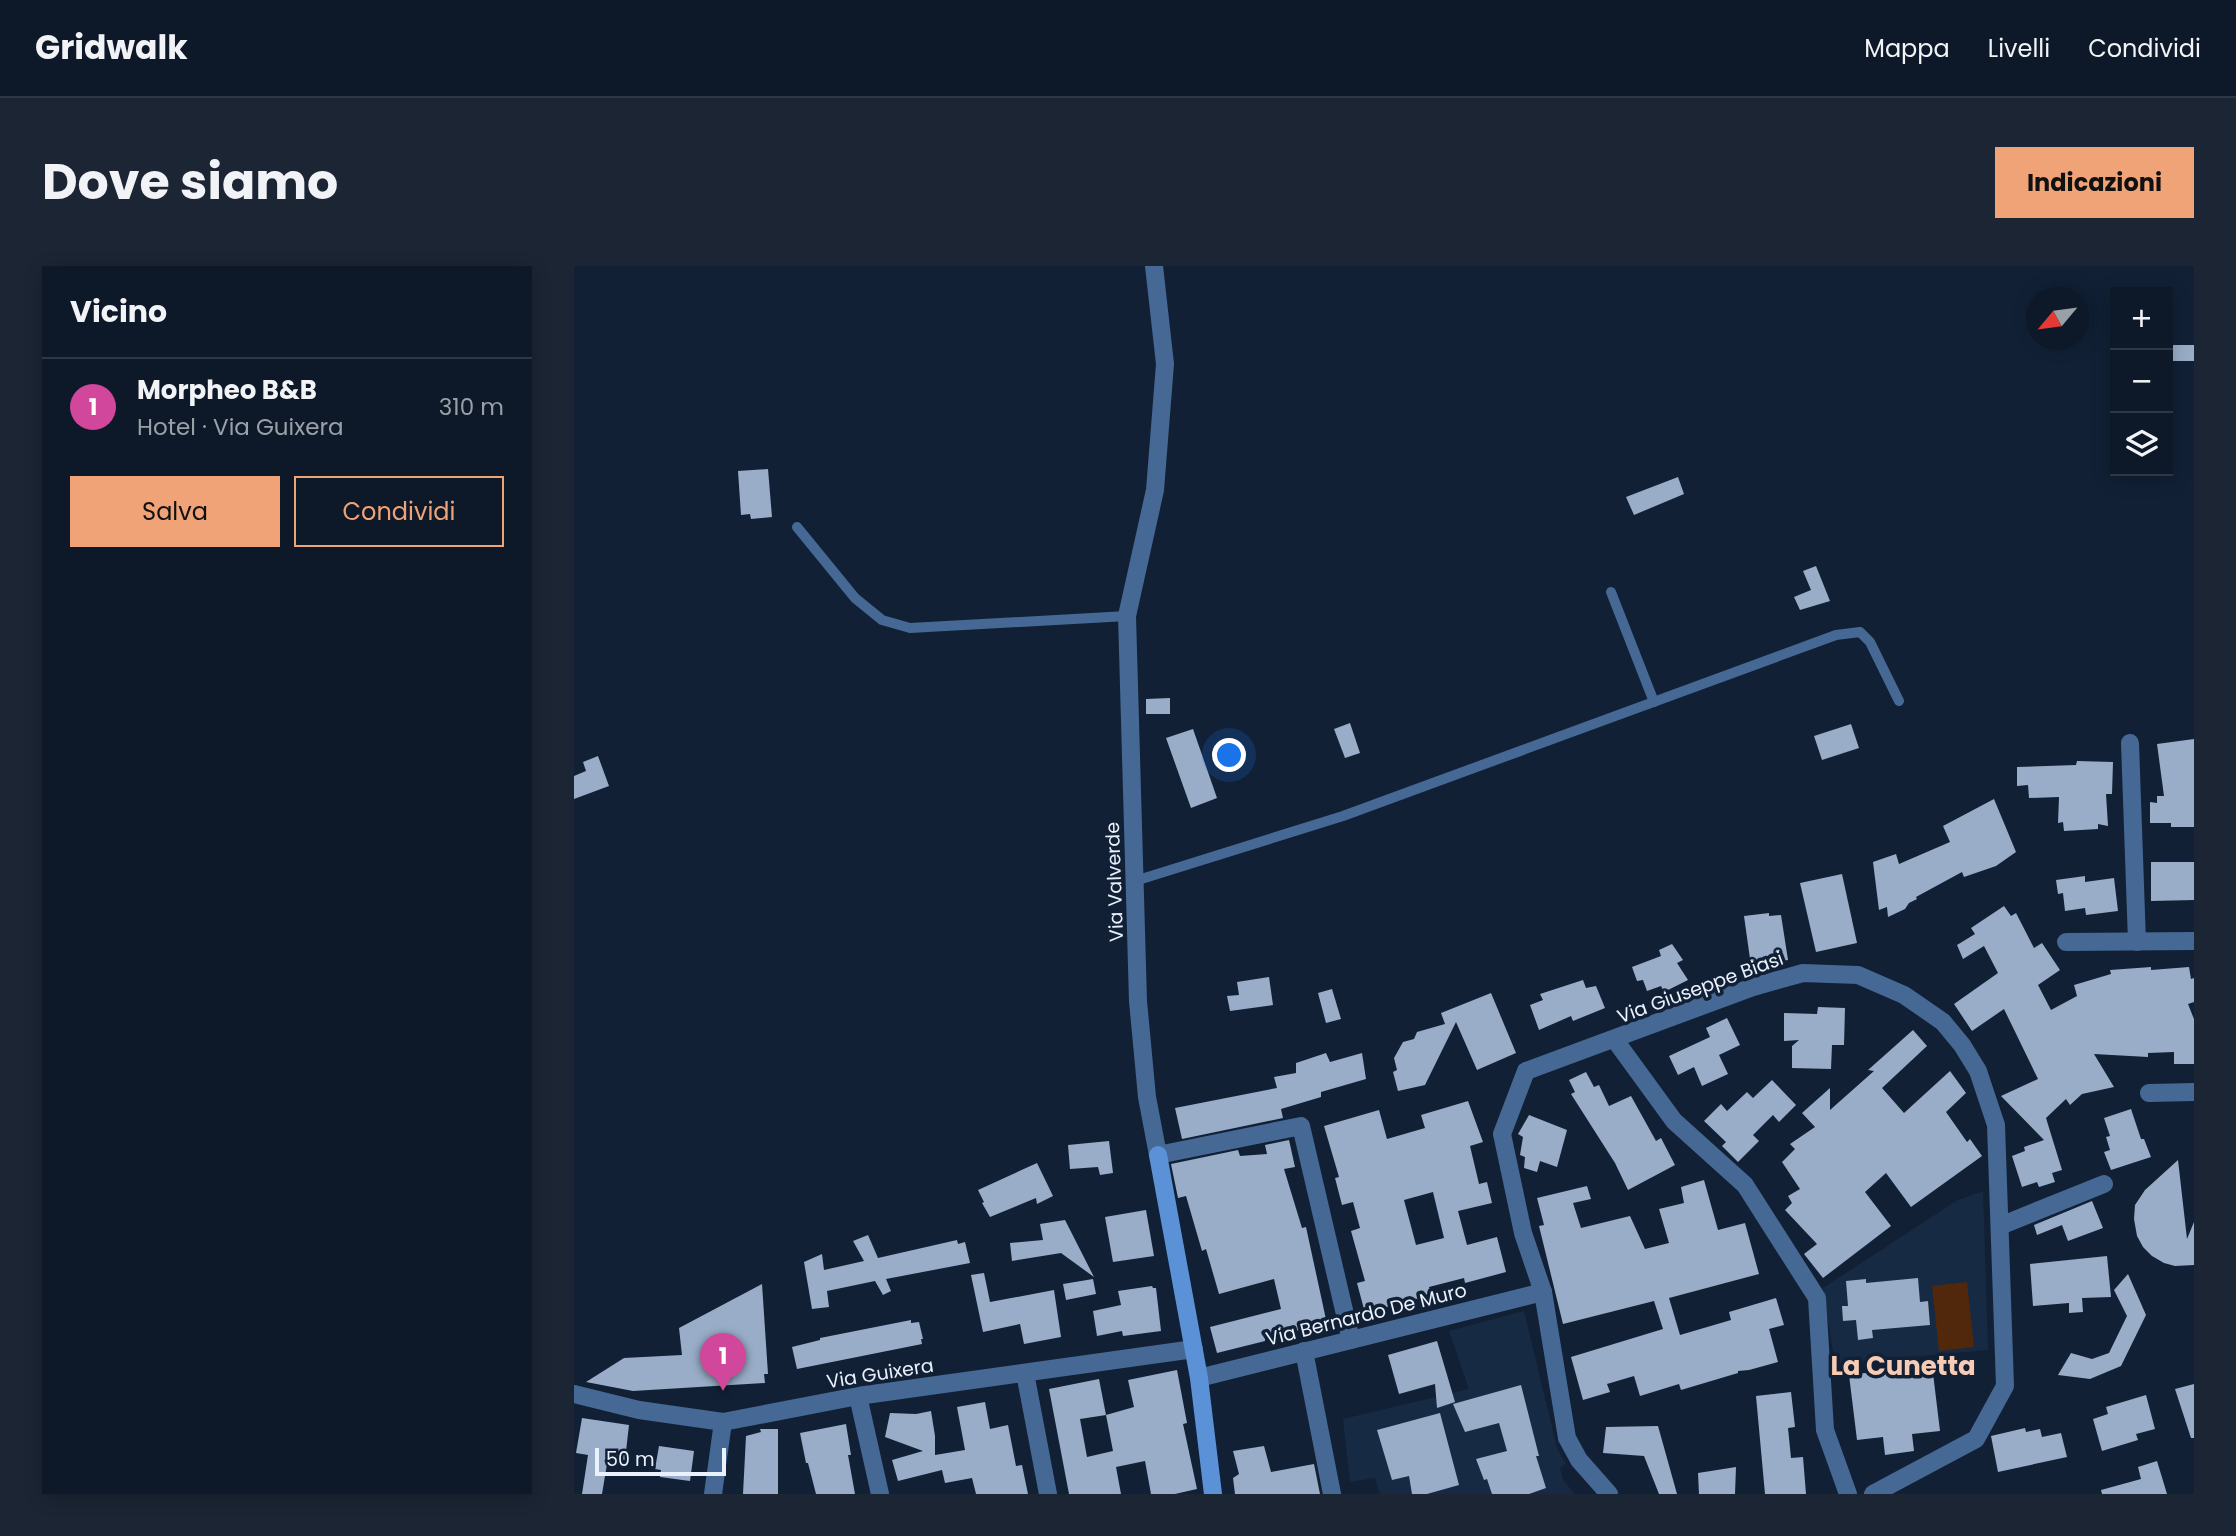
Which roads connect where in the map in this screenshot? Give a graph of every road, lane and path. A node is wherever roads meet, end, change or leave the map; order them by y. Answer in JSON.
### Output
{"nodes":[{"id":1,"x":1154,"y":266,"type":"edge"},
{"id":2,"x":797,"y":527,"type":"dead end"},
{"id":3,"x":1611,"y":592,"type":"dead end"},
{"id":4,"x":1127,"y":617,"type":"junction"},
{"id":5,"x":1899,"y":701,"type":"dead end"},
{"id":6,"x":1654,"y":702,"type":"junction"},
{"id":7,"x":2130,"y":743,"type":"dead end"},
{"id":8,"x":1135,"y":881,"type":"junction"},
{"id":9,"x":2194,"y":941,"type":"edge"},
{"id":10,"x":2066,"y":942,"type":"dead end"},
{"id":11,"x":2137,"y":942,"type":"junction"},
{"id":12,"x":1615,"y":1040,"type":"junction"},
{"id":13,"x":2194,"y":1092,"type":"edge"},
{"id":14,"x":2149,"y":1093,"type":"dead end"},
{"id":15,"x":1158,"y":1155,"type":"junction"},
{"id":16,"x":2104,"y":1184,"type":"dead end"},
{"id":17,"x":2000,"y":1226,"type":"junction"},
{"id":18,"x":1543,"y":1292,"type":"junction"},
{"id":19,"x":1351,"y":1340,"type":"junction"},
{"id":20,"x":1194,"y":1349,"type":"junction"},
{"id":21,"x":1304,"y":1351,"type":"junction"},
{"id":22,"x":1025,"y":1373,"type":"junction"},
{"id":23,"x":1199,"y":1378,"type":"junction"},
{"id":24,"x":574,"y":1394,"type":"edge"},
{"id":25,"x":858,"y":1396,"type":"junction"},
{"id":26,"x":723,"y":1422,"type":"junction"},
{"id":27,"x":713,"y":1494,"type":"edge"},
{"id":28,"x":880,"y":1494,"type":"edge"},
{"id":29,"x":1048,"y":1494,"type":"edge"},
{"id":30,"x":1213,"y":1494,"type":"edge"},
{"id":31,"x":1332,"y":1494,"type":"edge"},
{"id":32,"x":1609,"y":1494,"type":"edge"},
{"id":33,"x":1848,"y":1494,"type":"edge"},
{"id":34,"x":1873,"y":1494,"type":"edge"}],
"edges":[{"from":1,"to":4,"type":"street","name":"Via Valverde"},
{"from":2,"to":4,"type":"lane"},
{"from":3,"to":6,"type":"lane"},
{"from":4,"to":8,"type":"street","name":"Via Valverde"},
{"from":5,"to":6,"type":"lane"},
{"from":6,"to":8,"type":"lane"},
{"from":7,"to":11,"type":"street"},
{"from":8,"to":15,"type":"street","name":"Via Valverde"},
{"from":9,"to":11,"type":"street"},
{"from":10,"to":11,"type":"street"},
{"from":12,"to":17,"type":"street","name":"Via Giuseppe Biasi"},
{"from":12,"to":18,"type":"street","name":"Via Giuseppe Biasi"},
{"from":12,"to":33,"type":"street"},
{"from":13,"to":14,"type":"street"},
{"from":15,"to":19,"type":"street"},
{"from":15,"to":20,"type":"street","name":"Via Valverde"},
{"from":16,"to":17,"type":"street"},
{"from":17,"to":34,"type":"street","name":"Via Giuseppe Biasi"},
{"from":18,"to":19,"type":"street","name":"Via Bernardo De Muro"},
{"from":18,"to":32,"type":"street","name":"Via Giuseppe Biasi"},
{"from":19,"to":21,"type":"street","name":"Via Bernardo De Muro"},
{"from":20,"to":22,"type":"street","name":"Via Guixera"},
{"from":20,"to":23,"type":"street","name":"Via Valverde"},
{"from":21,"to":23,"type":"street","name":"Via Bernardo De Muro"},
{"from":21,"to":31,"type":"street"},
{"from":22,"to":25,"type":"street","name":"Via Guixera"},
{"from":22,"to":29,"type":"street"},
{"from":23,"to":30,"type":"street","name":"Via Valverde"},
{"from":24,"to":26,"type":"street","name":"Via Guixera"},
{"from":25,"to":26,"type":"street","name":"Via Guixera"},
{"from":25,"to":28,"type":"street"},
{"from":26,"to":27,"type":"street"}]}
